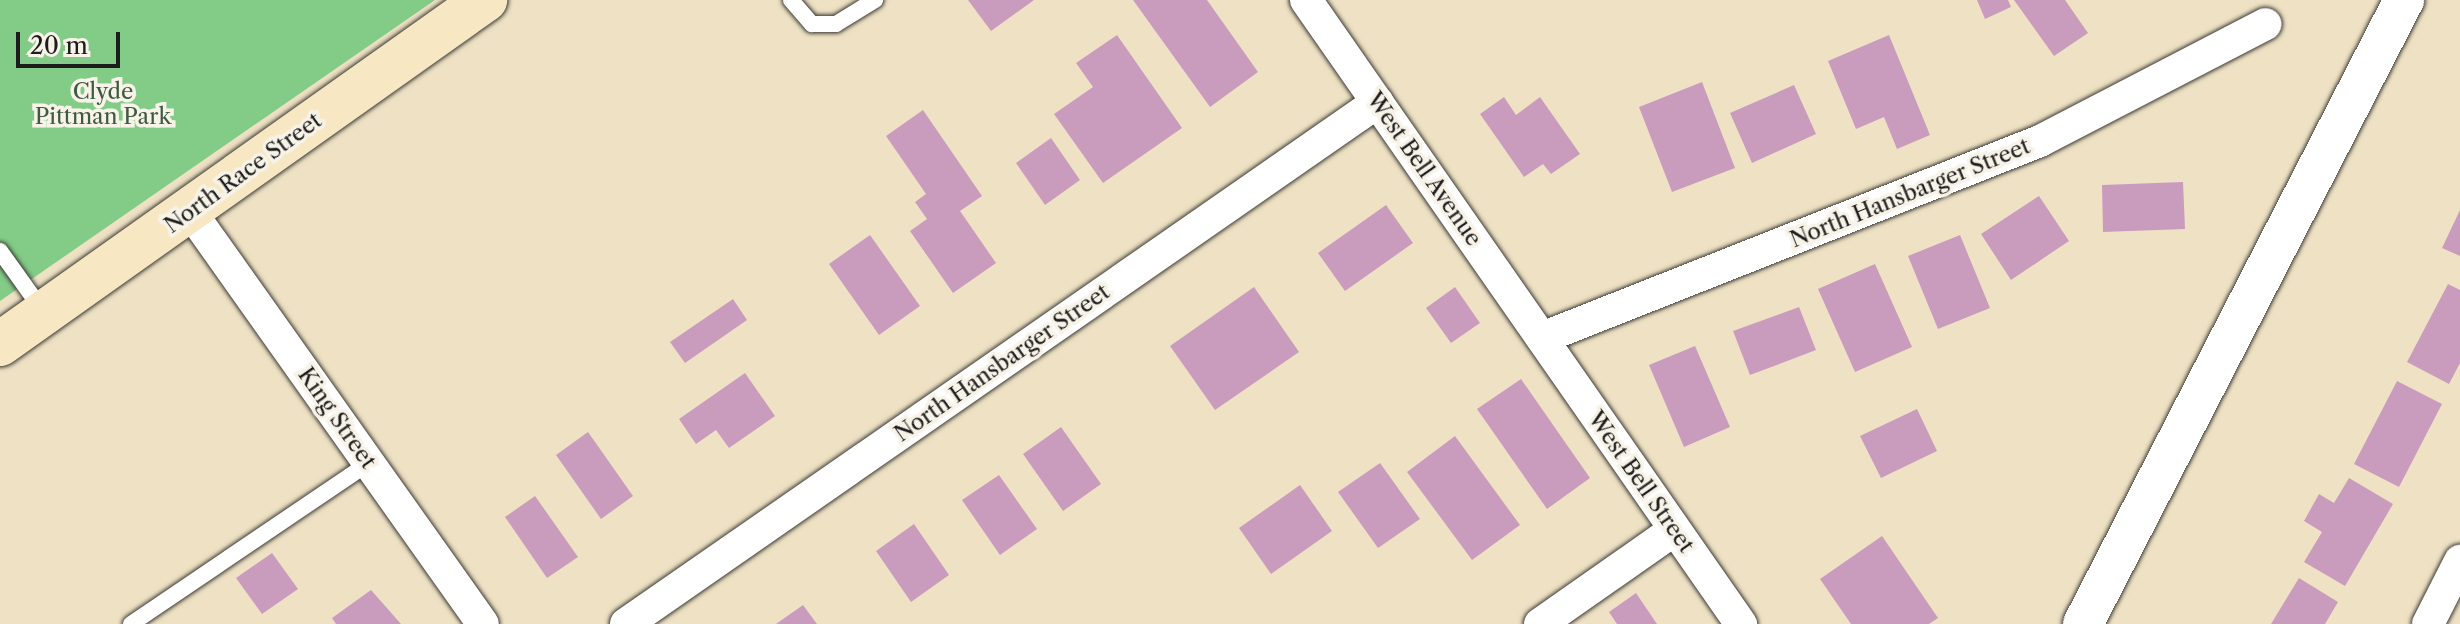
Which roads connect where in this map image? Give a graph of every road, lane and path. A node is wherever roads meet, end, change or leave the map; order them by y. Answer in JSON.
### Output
{"nodes":[{"id":1,"x":485,"y":0,"type":"edge"},
{"id":2,"x":791,"y":0,"type":"edge"},
{"id":3,"x":875,"y":0,"type":"edge"},
{"id":4,"x":1306,"y":0,"type":"edge"},
{"id":5,"x":2404,"y":0,"type":"edge"},
{"id":6,"x":2266,"y":24,"type":"dead end"},
{"id":7,"x":1378,"y":102,"type":"junction"},
{"id":8,"x":190,"y":211,"type":"junction"},
{"id":9,"x":0,"y":251,"type":"edge"},
{"id":10,"x":44,"y":313,"type":"junction"},
{"id":11,"x":1542,"y":338,"type":"junction"},
{"id":12,"x":0,"y":344,"type":"edge"},
{"id":13,"x":369,"y":463,"type":"junction"},
{"id":14,"x":1674,"y":530,"type":"junction"},
{"id":15,"x":2460,"y":561,"type":"edge"},
{"id":16,"x":1545,"y":621,"type":"edge"},
{"id":17,"x":131,"y":624,"type":"edge"},
{"id":18,"x":483,"y":624,"type":"edge"},
{"id":19,"x":626,"y":624,"type":"edge"},
{"id":20,"x":1741,"y":624,"type":"edge"},
{"id":21,"x":2083,"y":624,"type":"edge"},
{"id":22,"x":2428,"y":624,"type":"edge"}],
"edges":[{"from":1,"to":8,"type":"main road","name":"North Race Street"},
{"from":2,"to":3,"type":"lane"},
{"from":4,"to":7,"type":"street","name":"West Bell Avenue"},
{"from":5,"to":21,"type":"street"},
{"from":6,"to":11,"type":"street","name":"North Hansbarger Street"},
{"from":7,"to":11,"type":"street","name":"West Bell Avenue"},
{"from":7,"to":19,"type":"street","name":"North Hansbarger Street"},
{"from":8,"to":10,"type":"main road","name":"North Race Street"},
{"from":8,"to":13,"type":"street","name":"King Street"},
{"from":9,"to":10,"type":"lane"},
{"from":10,"to":12,"type":"main road","name":"North Race Street"},
{"from":11,"to":14,"type":"street","name":"West Bell Street"},
{"from":13,"to":17,"type":"lane"},
{"from":13,"to":18,"type":"street","name":"King Street"},
{"from":14,"to":16,"type":"street"},
{"from":14,"to":20,"type":"street","name":"West Bell Street"},
{"from":15,"to":22,"type":"street"}]}
